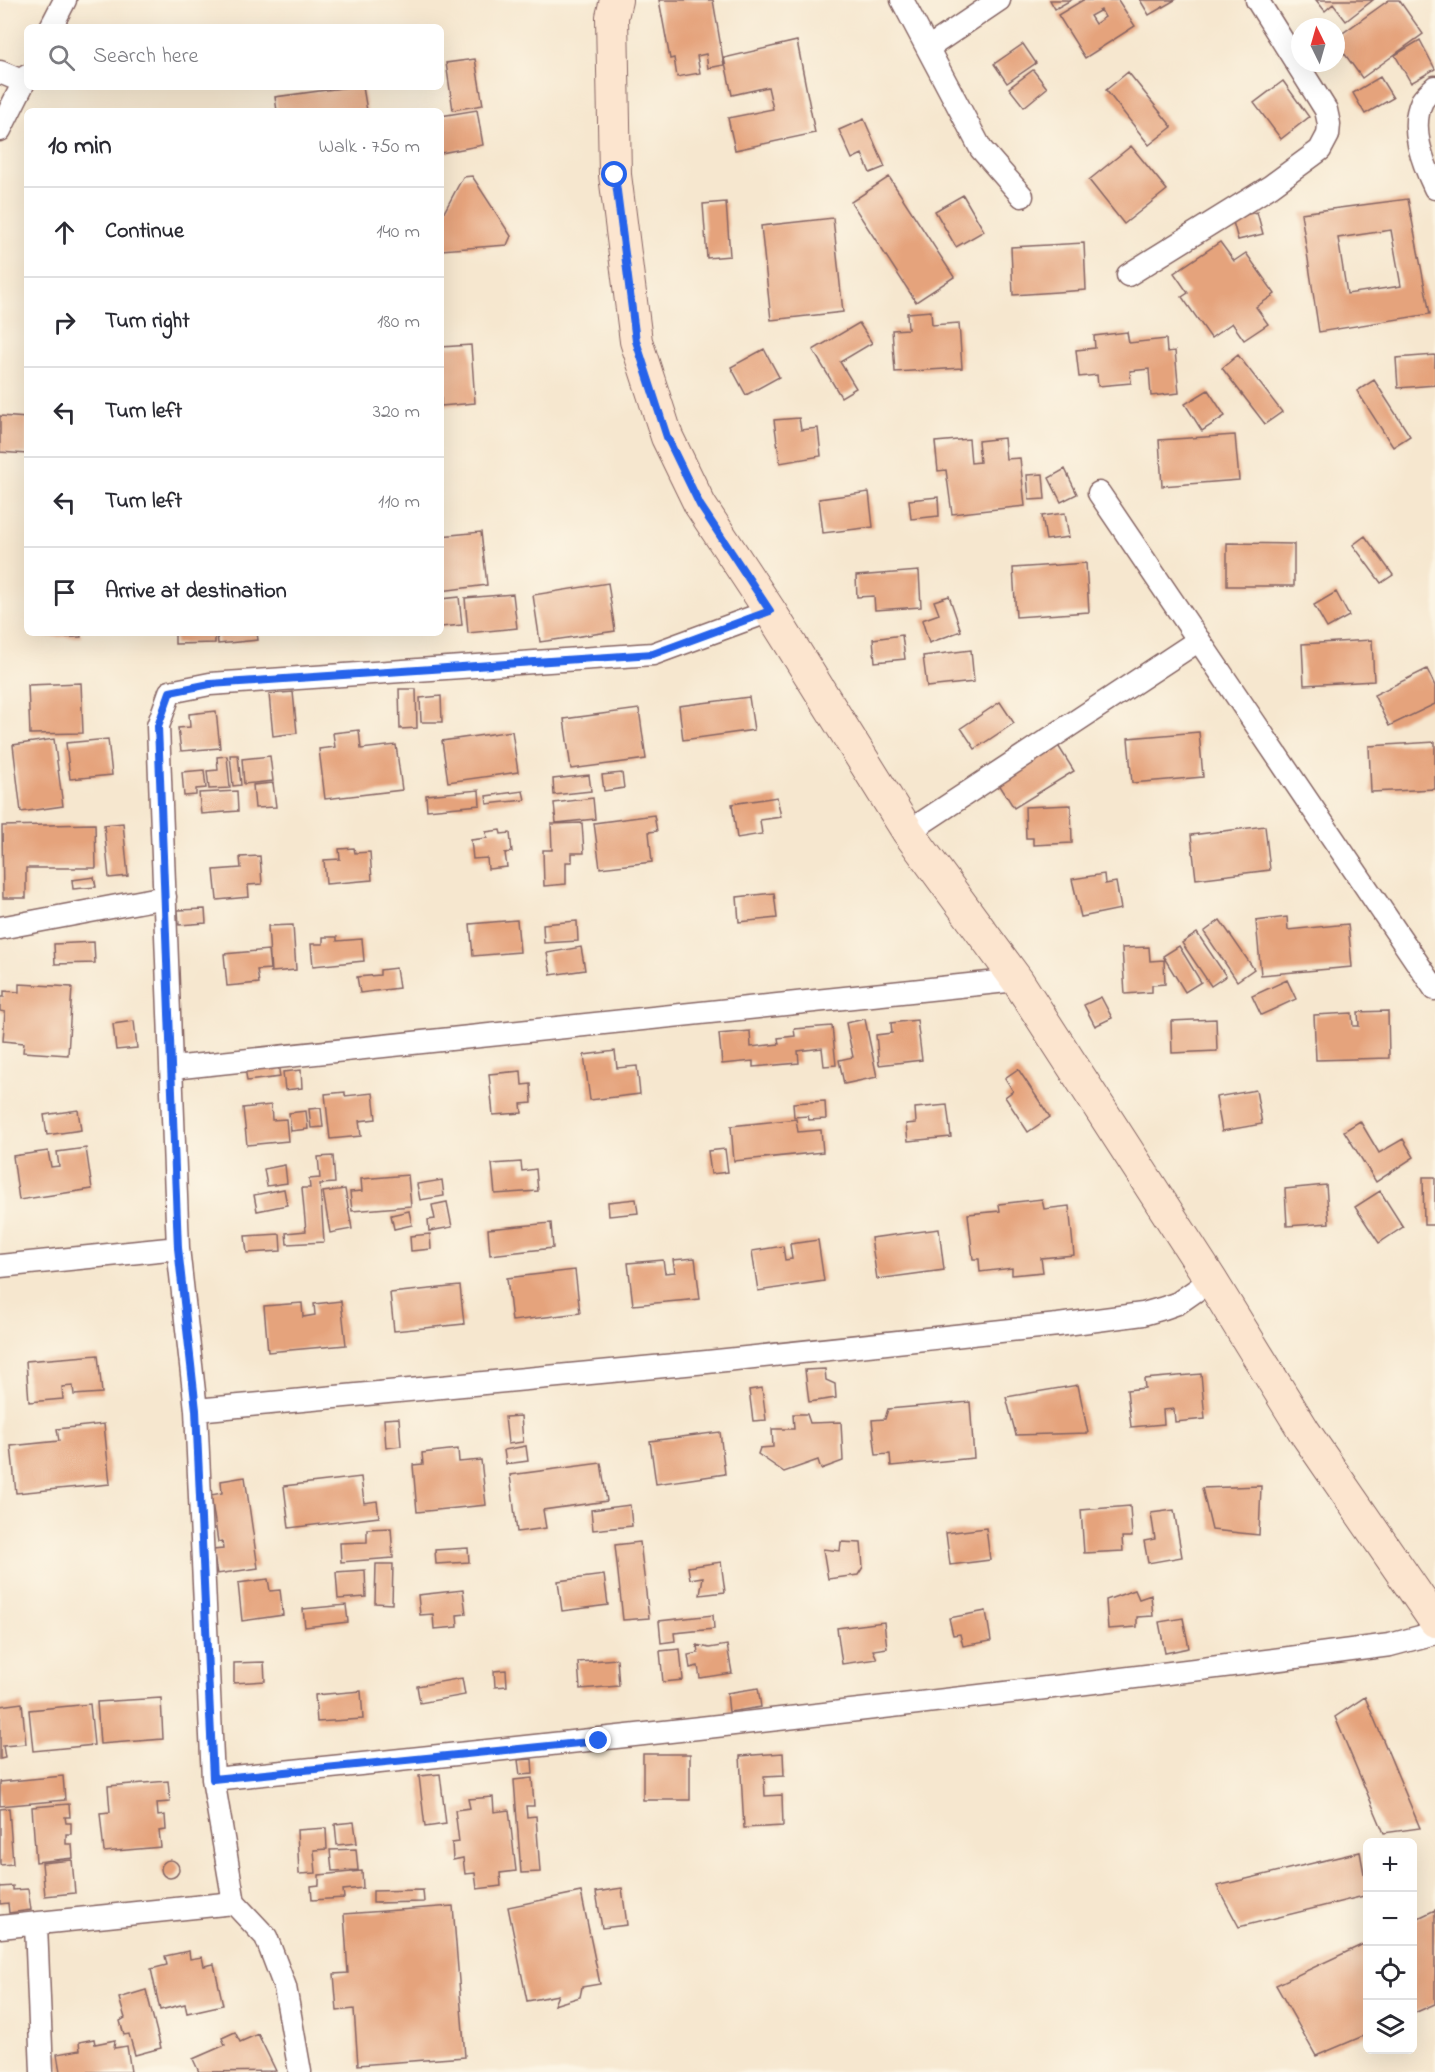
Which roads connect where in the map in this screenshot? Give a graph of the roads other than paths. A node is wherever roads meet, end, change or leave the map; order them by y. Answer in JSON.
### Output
{"nodes":[{"id":1,"x":65,"y":0,"type":"edge"},
{"id":2,"x":616,"y":0,"type":"edge"},
{"id":3,"x":902,"y":0,"type":"edge"},
{"id":4,"x":999,"y":0,"type":"edge"},
{"id":5,"x":1257,"y":0,"type":"edge"},
{"id":6,"x":53,"y":24,"type":"edge"},
{"id":7,"x":927,"y":48,"type":"junction"},
{"id":8,"x":0,"y":72,"type":"edge"},
{"id":9,"x":24,"y":78,"type":"edge"},
{"id":10,"x":24,"y":83,"type":"edge"},
{"id":11,"x":1435,"y":87,"type":"edge"},
{"id":12,"x":0,"y":130,"type":"edge"},
{"id":13,"x":1435,"y":188,"type":"edge"},
{"id":14,"x":1022,"y":196,"type":"dead end"},
{"id":15,"x":1128,"y":275,"type":"dead end"},
{"id":16,"x":1099,"y":493,"type":"dead end"},
{"id":17,"x":770,"y":611,"type":"junction"},
{"id":18,"x":1199,"y":640,"type":"junction"},
{"id":19,"x":908,"y":832,"type":"junction"},
{"id":20,"x":165,"y":897,"type":"junction"},
{"id":21,"x":0,"y":928,"type":"edge"},
{"id":22,"x":1017,"y":980,"type":"junction"},
{"id":23,"x":1435,"y":989,"type":"edge"},
{"id":24,"x":172,"y":1068,"type":"junction"},
{"id":25,"x":178,"y":1248,"type":"junction"},
{"id":26,"x":0,"y":1266,"type":"edge"},
{"id":27,"x":1211,"y":1280,"type":"junction"},
{"id":28,"x":196,"y":1410,"type":"junction"},
{"id":29,"x":1435,"y":1621,"type":"edge"},
{"id":30,"x":1435,"y":1634,"type":"edge"},
{"id":31,"x":213,"y":1779,"type":"junction"},
{"id":32,"x":234,"y":1903,"type":"junction"},
{"id":33,"x":36,"y":1925,"type":"junction"},
{"id":34,"x":0,"y":1927,"type":"edge"},
{"id":35,"x":42,"y":2072,"type":"edge"},
{"id":36,"x":300,"y":2072,"type":"edge"}],
"edges":[{"from":1,"to":6,"type":"street"},
{"from":2,"to":17,"type":"street"},
{"from":3,"to":7,"type":"street"},
{"from":4,"to":7,"type":"street"},
{"from":5,"to":15,"type":"street"},
{"from":7,"to":14,"type":"street"},
{"from":8,"to":9,"type":"street"},
{"from":10,"to":12,"type":"street"},
{"from":11,"to":13,"type":"street"},
{"from":16,"to":18,"type":"street"},
{"from":17,"to":19,"type":"street"},
{"from":17,"to":20,"type":"street"},
{"from":18,"to":19,"type":"street"},
{"from":18,"to":23,"type":"street"},
{"from":19,"to":22,"type":"street"},
{"from":20,"to":21,"type":"street"},
{"from":20,"to":24,"type":"street"},
{"from":22,"to":24,"type":"street"},
{"from":22,"to":27,"type":"street"},
{"from":24,"to":25,"type":"street"},
{"from":25,"to":26,"type":"street"},
{"from":25,"to":28,"type":"street"},
{"from":27,"to":28,"type":"street"},
{"from":27,"to":29,"type":"street"},
{"from":28,"to":31,"type":"street"},
{"from":30,"to":31,"type":"street"},
{"from":31,"to":32,"type":"street"},
{"from":32,"to":33,"type":"street"},
{"from":32,"to":36,"type":"street"},
{"from":33,"to":34,"type":"street"},
{"from":33,"to":35,"type":"street"}]}
